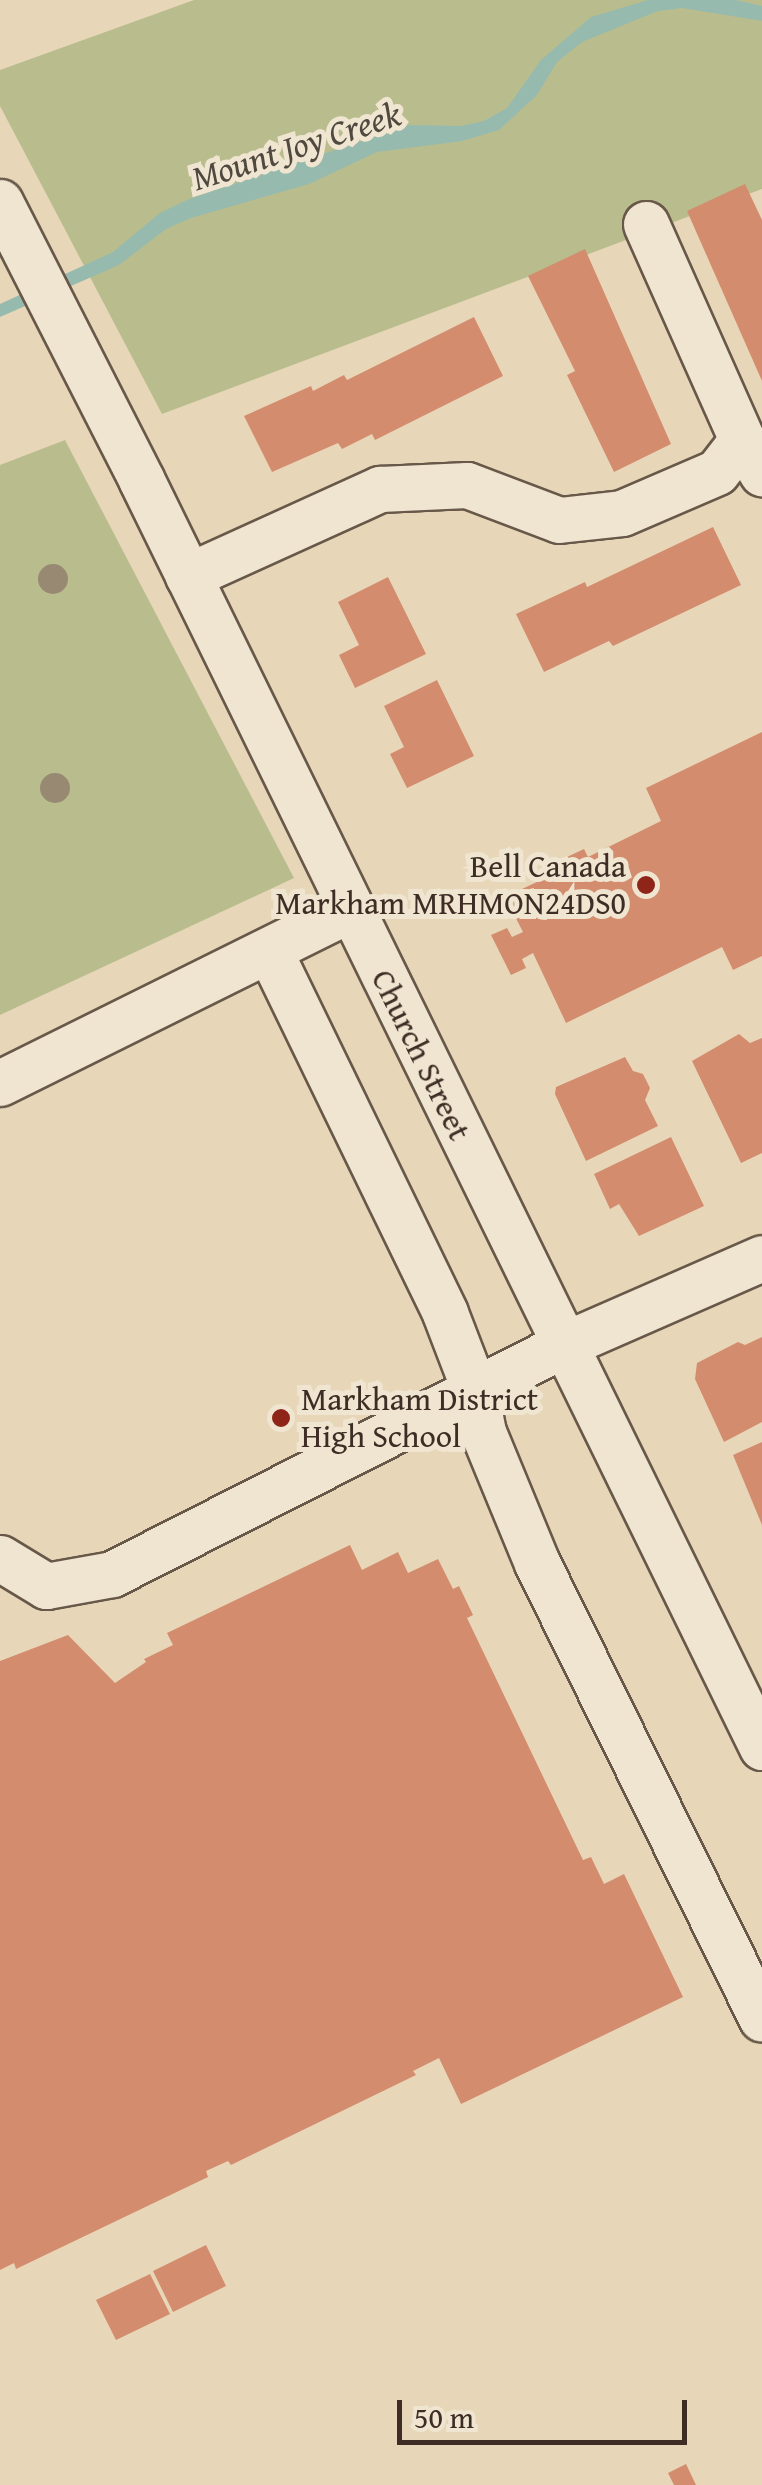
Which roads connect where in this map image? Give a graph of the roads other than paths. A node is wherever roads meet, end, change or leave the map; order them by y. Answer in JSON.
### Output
{"nodes":[{"id":1,"x":0,"y":202,"type":"edge"},
{"id":2,"x":646,"y":224,"type":"dead end"},
{"id":3,"x":752,"y":457,"type":"edge"},
{"id":4,"x":188,"y":576,"type":"junction"},
{"id":5,"x":350,"y":909,"type":"junction"},
{"id":6,"x":269,"y":950,"type":"junction"},
{"id":7,"x":0,"y":1083,"type":"edge"},
{"id":8,"x":762,"y":1258,"type":"edge"},
{"id":9,"x":562,"y":1345,"type":"junction"},
{"id":10,"x":475,"y":1390,"type":"junction"},
{"id":11,"x":0,"y":1558,"type":"edge"},
{"id":12,"x":762,"y":1747,"type":"edge"},
{"id":13,"x":762,"y":2018,"type":"edge"}],
"edges":[{"from":1,"to":4,"type":"street","name":"Church Street"},
{"from":2,"to":3,"type":"street"},
{"from":3,"to":4,"type":"street"},
{"from":4,"to":5,"type":"street","name":"Church Street"},
{"from":5,"to":6,"type":"street"},
{"from":5,"to":9,"type":"street","name":"Church Street"},
{"from":6,"to":7,"type":"street"},
{"from":6,"to":10,"type":"street"},
{"from":8,"to":9,"type":"street"},
{"from":9,"to":10,"type":"street"},
{"from":9,"to":12,"type":"street","name":"Church Street"},
{"from":10,"to":11,"type":"street"},
{"from":10,"to":13,"type":"street"}]}
